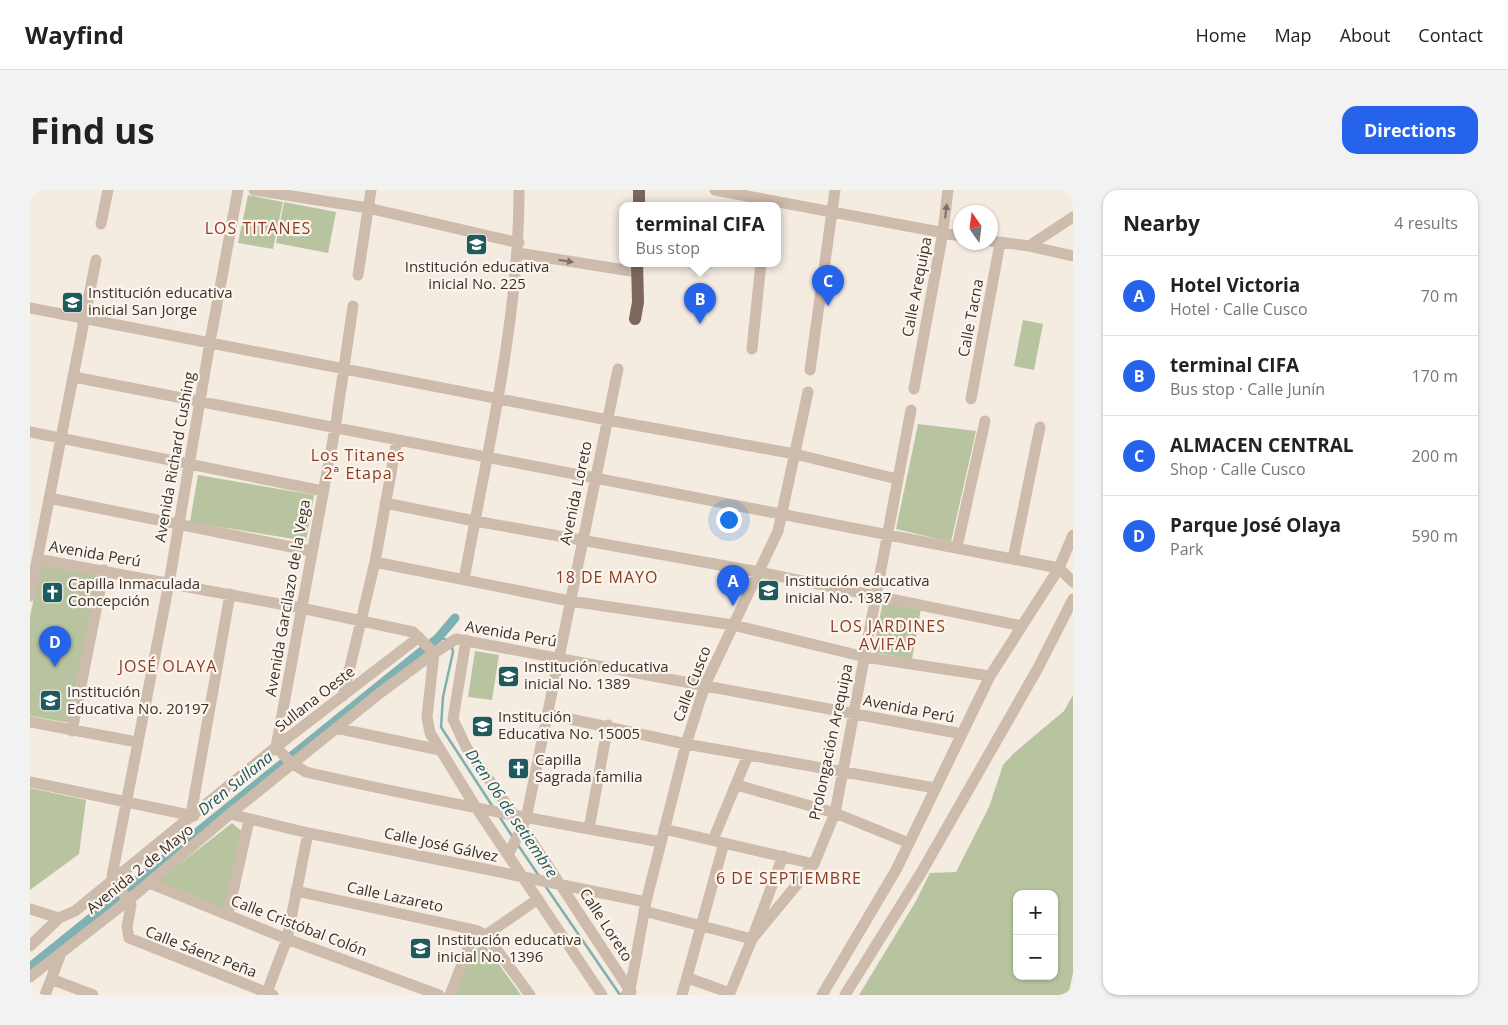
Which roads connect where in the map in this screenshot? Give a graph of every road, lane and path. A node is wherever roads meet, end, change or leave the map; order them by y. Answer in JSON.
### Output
{"nodes":[{"id":1,"x":108,"y":190,"type":"edge"},
{"id":2,"x":238,"y":190,"type":"edge"},
{"id":3,"x":254,"y":190,"type":"edge"},
{"id":4,"x":371,"y":190,"type":"edge"},
{"id":5,"x":519,"y":190,"type":"edge"},
{"id":6,"x":715,"y":190,"type":"edge"},
{"id":7,"x":835,"y":190,"type":"edge"},
{"id":8,"x":948,"y":190,"type":"edge"},
{"id":9,"x":767,"y":198,"type":"edge"},
{"id":10,"x":368,"y":208,"type":"junction"},
{"id":11,"x":832,"y":211,"type":"junction"},
{"id":12,"x":1073,"y":217,"type":"edge"},
{"id":13,"x":101,"y":224,"type":"dead end"},
{"id":14,"x":943,"y":232,"type":"junction"},
{"id":15,"x":953,"y":234,"type":"edge"},
{"id":16,"x":998,"y":242,"type":"edge"},
{"id":17,"x":1029,"y":246,"type":"junction"},
{"id":18,"x":518,"y":248,"type":"junction"},
{"id":19,"x":995,"y":250,"type":"edge"},
{"id":20,"x":1073,"y":256,"type":"edge"},
{"id":21,"x":96,"y":260,"type":"dead end"},
{"id":22,"x":619,"y":265,"type":"edge"},
{"id":23,"x":761,"y":267,"type":"edge"},
{"id":24,"x":637,"y":268,"type":"edge"},
{"id":25,"x":358,"y":275,"type":"dead end"},
{"id":26,"x":353,"y":306,"type":"dead end"},
{"id":27,"x":30,"y":308,"type":"edge"},
{"id":28,"x":85,"y":319,"type":"junction"},
{"id":29,"x":635,"y":319,"type":"dead end"},
{"id":30,"x":210,"y":342,"type":"junction"},
{"id":31,"x":752,"y":349,"type":"dead end"},
{"id":32,"x":344,"y":368,"type":"junction"},
{"id":33,"x":618,"y":369,"type":"dead end"},
{"id":34,"x":810,"y":370,"type":"dead end"},
{"id":35,"x":74,"y":377,"type":"junction"},
{"id":36,"x":914,"y":389,"type":"dead end"},
{"id":37,"x":808,"y":392,"type":"dead end"},
{"id":38,"x":497,"y":398,"type":"junction"},
{"id":39,"x":971,"y":399,"type":"dead end"},
{"id":40,"x":200,"y":402,"type":"junction"},
{"id":41,"x":911,"y":410,"type":"dead end"},
{"id":42,"x":608,"y":420,"type":"junction"},
{"id":43,"x":985,"y":421,"type":"dead end"},
{"id":44,"x":1040,"y":427,"type":"dead end"},
{"id":45,"x":335,"y":429,"type":"junction"},
{"id":46,"x":30,"y":432,"type":"edge"},
{"id":47,"x":61,"y":439,"type":"junction"},
{"id":48,"x":397,"y":440,"type":"junction"},
{"id":49,"x":796,"y":454,"type":"junction"},
{"id":50,"x":486,"y":456,"type":"junction"},
{"id":51,"x":189,"y":465,"type":"junction"},
{"id":52,"x":596,"y":479,"type":"junction"},
{"id":53,"x":897,"y":479,"type":"junction"},
{"id":54,"x":323,"y":491,"type":"junction"},
{"id":55,"x":50,"y":498,"type":"junction"},
{"id":56,"x":386,"y":503,"type":"junction"},
{"id":57,"x":781,"y":516,"type":"junction"},
{"id":58,"x":474,"y":521,"type":"junction"},
{"id":59,"x":179,"y":524,"type":"junction"},
{"id":60,"x":886,"y":533,"type":"junction"},
{"id":61,"x":1073,"y":535,"type":"edge"},
{"id":62,"x":583,"y":541,"type":"junction"},
{"id":63,"x":957,"y":547,"type":"junction"},
{"id":64,"x":311,"y":552,"type":"junction"},
{"id":65,"x":1013,"y":558,"type":"junction"},
{"id":66,"x":37,"y":559,"type":"junction"},
{"id":67,"x":375,"y":562,"type":"junction"},
{"id":68,"x":1059,"y":568,"type":"junction"},
{"id":69,"x":104,"y":570,"type":"junction"},
{"id":70,"x":759,"y":572,"type":"junction"},
{"id":71,"x":464,"y":580,"type":"junction"},
{"id":72,"x":1073,"y":582,"type":"edge"},
{"id":73,"x":169,"y":583,"type":"junction"},
{"id":74,"x":230,"y":594,"type":"junction"},
{"id":75,"x":876,"y":595,"type":"junction"},
{"id":76,"x":30,"y":596,"type":"edge"},
{"id":77,"x":1073,"y":599,"type":"edge"},
{"id":78,"x":570,"y":601,"type":"junction"},
{"id":79,"x":300,"y":608,"type":"junction"},
{"id":80,"x":360,"y":621,"type":"junction"},
{"id":81,"x":733,"y":625,"type":"junction"},
{"id":82,"x":1022,"y":626,"type":"junction"},
{"id":83,"x":466,"y":640,"type":"junction"},
{"id":84,"x":427,"y":645,"type":"junction"},
{"id":85,"x":559,"y":657,"type":"junction"},
{"id":86,"x":865,"y":657,"type":"junction"},
{"id":87,"x":990,"y":676,"type":"junction"},
{"id":88,"x":705,"y":685,"type":"junction"},
{"id":89,"x":343,"y":696,"type":"junction"},
{"id":90,"x":547,"y":714,"type":"junction"},
{"id":91,"x":855,"y":714,"type":"junction"},
{"id":92,"x":30,"y":722,"type":"edge"},
{"id":93,"x":608,"y":726,"type":"junction"},
{"id":94,"x":336,"y":728,"type":"junction"},
{"id":95,"x":72,"y":730,"type":"junction"},
{"id":96,"x":962,"y":734,"type":"junction"},
{"id":97,"x":138,"y":742,"type":"junction"},
{"id":98,"x":686,"y":744,"type":"junction"},
{"id":99,"x":278,"y":750,"type":"junction"},
{"id":100,"x":440,"y":750,"type":"junction"},
{"id":101,"x":748,"y":755,"type":"junction"},
{"id":102,"x":291,"y":763,"type":"junction"},
{"id":103,"x":842,"y":773,"type":"junction"},
{"id":104,"x":30,"y":782,"type":"edge"},
{"id":105,"x":737,"y":785,"type":"junction"},
{"id":106,"x":936,"y":788,"type":"junction"},
{"id":107,"x":126,"y":803,"type":"junction"},
{"id":108,"x":475,"y":806,"type":"junction"},
{"id":109,"x":835,"y":812,"type":"junction"},
{"id":110,"x":230,"y":814,"type":"junction"},
{"id":111,"x":192,"y":816,"type":"junction"},
{"id":112,"x":513,"y":816,"type":"junction"},
{"id":113,"x":249,"y":820,"type":"junction"},
{"id":114,"x":524,"y":823,"type":"junction"},
{"id":115,"x":589,"y":829,"type":"junction"},
{"id":116,"x":664,"y":829,"type":"junction"},
{"id":117,"x":308,"y":833,"type":"junction"},
{"id":118,"x":661,"y":842,"type":"junction"},
{"id":119,"x":719,"y":842,"type":"junction"},
{"id":120,"x":909,"y":843,"type":"junction"},
{"id":121,"x":508,"y":855,"type":"junction"},
{"id":122,"x":783,"y":856,"type":"junction"},
{"id":123,"x":814,"y":864,"type":"junction"},
{"id":124,"x":523,"y":878,"type":"junction"},
{"id":125,"x":115,"y":881,"type":"junction"},
{"id":126,"x":149,"y":883,"type":"junction"},
{"id":127,"x":562,"y":886,"type":"junction"},
{"id":128,"x":296,"y":891,"type":"junction"},
{"id":129,"x":128,"y":898,"type":"junction"},
{"id":130,"x":538,"y":899,"type":"junction"},
{"id":131,"x":645,"y":907,"type":"junction"},
{"id":132,"x":30,"y":909,"type":"edge"},
{"id":133,"x":228,"y":914,"type":"junction"},
{"id":134,"x":59,"y":918,"type":"junction"},
{"id":135,"x":703,"y":925,"type":"junction"},
{"id":136,"x":475,"y":930,"type":"junction"},
{"id":137,"x":486,"y":935,"type":"junction"},
{"id":138,"x":286,"y":938,"type":"junction"},
{"id":139,"x":752,"y":940,"type":"junction"},
{"id":140,"x":30,"y":946,"type":"edge"},
{"id":141,"x":62,"y":952,"type":"junction"},
{"id":142,"x":30,"y":977,"type":"edge"},
{"id":143,"x":688,"y":978,"type":"junction"},
{"id":144,"x":51,"y":979,"type":"junction"},
{"id":145,"x":630,"y":993,"type":"edge"},
{"id":146,"x":269,"y":994,"type":"edge"},
{"id":147,"x":729,"y":994,"type":"edge"},
{"id":148,"x":45,"y":995,"type":"edge"},
{"id":149,"x":93,"y":995,"type":"edge"},
{"id":150,"x":439,"y":995,"type":"edge"},
{"id":151,"x":450,"y":995,"type":"edge"},
{"id":152,"x":530,"y":995,"type":"edge"},
{"id":153,"x":602,"y":995,"type":"edge"},
{"id":154,"x":682,"y":995,"type":"edge"},
{"id":155,"x":822,"y":995,"type":"edge"},
{"id":156,"x":845,"y":995,"type":"edge"}],
"edges":[{"from":1,"to":13,"type":"street"},
{"from":2,"to":30,"type":"street","name":"Avenida Richard Cushing"},
{"from":3,"to":10,"type":"street"},
{"from":4,"to":10,"type":"street"},
{"from":5,"to":18,"type":"street"},
{"from":6,"to":9,"type":"street"},
{"from":7,"to":11,"type":"street"},
{"from":14,"to":8,"type":"street","name":"Calle Arequipa","one_way":true},
{"from":9,"to":11,"type":"street"},
{"from":10,"to":18,"type":"street"},
{"from":10,"to":25,"type":"street"},
{"from":11,"to":14,"type":"street"},
{"from":11,"to":34,"type":"street"},
{"from":12,"to":17,"type":"street"},
{"from":14,"to":15,"type":"street"},
{"from":14,"to":36,"type":"street","name":"Calle Arequipa"},
{"from":16,"to":17,"type":"street"},
{"from":17,"to":20,"type":"street"},
{"from":18,"to":22,"type":"street","one_way":true},
{"from":18,"to":38,"type":"street"},
{"from":19,"to":39,"type":"street","name":"Calle Tacna"},
{"from":21,"to":28,"type":"street"},
{"from":23,"to":31,"type":"street"},
{"from":24,"to":29,"type":"main road"},
{"from":26,"to":32,"type":"street","name":"Avenida Garcilazo de la Vega"},
{"from":27,"to":28,"type":"street"},
{"from":28,"to":30,"type":"street"},
{"from":28,"to":35,"type":"street"},
{"from":30,"to":32,"type":"street"},
{"from":30,"to":40,"type":"street","name":"Avenida Richard Cushing"},
{"from":32,"to":38,"type":"street"},
{"from":32,"to":45,"type":"street","name":"Avenida Garcilazo de la Vega"},
{"from":33,"to":42,"type":"street","name":"Avenida Loreto"},
{"from":35,"to":40,"type":"street"},
{"from":35,"to":47,"type":"street"},
{"from":37,"to":49,"type":"street","name":"Calle Cusco"},
{"from":38,"to":42,"type":"street"},
{"from":38,"to":50,"type":"street"},
{"from":40,"to":45,"type":"street"},
{"from":40,"to":51,"type":"street","name":"Avenida Richard Cushing"},
{"from":41,"to":53,"type":"street","name":"Prolongación Arequipa"},
{"from":42,"to":49,"type":"street"},
{"from":42,"to":52,"type":"street","name":"Avenida Loreto"},
{"from":43,"to":63,"type":"street"},
{"from":44,"to":65,"type":"street"},
{"from":45,"to":48,"type":"street"},
{"from":45,"to":54,"type":"street","name":"Avenida Garcilazo de la Vega"},
{"from":46,"to":47,"type":"street"},
{"from":47,"to":51,"type":"street"},
{"from":47,"to":55,"type":"street"},
{"from":48,"to":50,"type":"street"},
{"from":48,"to":56,"type":"street"},
{"from":49,"to":53,"type":"street"},
{"from":49,"to":57,"type":"street","name":"Calle Cusco"},
{"from":50,"to":52,"type":"street"},
{"from":50,"to":58,"type":"street"},
{"from":51,"to":54,"type":"street"},
{"from":51,"to":59,"type":"street","name":"Avenida Richard Cushing"},
{"from":52,"to":57,"type":"street"},
{"from":52,"to":62,"type":"street","name":"Avenida Loreto"},
{"from":53,"to":60,"type":"street","name":"Prolongación Arequipa"},
{"from":54,"to":64,"type":"street","name":"Avenida Garcilazo de la Vega"},
{"from":55,"to":59,"type":"street"},
{"from":55,"to":66,"type":"street"},
{"from":56,"to":58,"type":"street"},
{"from":56,"to":67,"type":"street"},
{"from":57,"to":60,"type":"street"},
{"from":57,"to":70,"type":"street","name":"Calle Cusco"},
{"from":58,"to":62,"type":"street"},
{"from":58,"to":71,"type":"street"},
{"from":59,"to":64,"type":"street"},
{"from":59,"to":73,"type":"street","name":"Avenida Richard Cushing"},
{"from":60,"to":63,"type":"street"},
{"from":60,"to":75,"type":"street","name":"Prolongación Arequipa"},
{"from":61,"to":68,"type":"street"},
{"from":62,"to":70,"type":"street"},
{"from":62,"to":78,"type":"street","name":"Avenida Loreto"},
{"from":63,"to":65,"type":"street"},
{"from":64,"to":79,"type":"street","name":"Avenida Garcilazo de la Vega"},
{"from":65,"to":68,"type":"street"},
{"from":66,"to":69,"type":"street","name":"Avenida Perú"},
{"from":66,"to":76,"type":"street"},
{"from":67,"to":71,"type":"street"},
{"from":67,"to":80,"type":"street"},
{"from":68,"to":72,"type":"street"},
{"from":68,"to":82,"type":"street"},
{"from":69,"to":73,"type":"street","name":"Avenida Perú"},
{"from":69,"to":95,"type":"street"},
{"from":70,"to":75,"type":"street"},
{"from":70,"to":81,"type":"street","name":"Calle Cusco"},
{"from":71,"to":78,"type":"street"},
{"from":73,"to":74,"type":"street","name":"Avenida Perú"},
{"from":73,"to":97,"type":"street","name":"Avenida Richard Cushing"},
{"from":74,"to":79,"type":"street","name":"Avenida Perú"},
{"from":74,"to":111,"type":"street"},
{"from":75,"to":82,"type":"street"},
{"from":75,"to":86,"type":"street","name":"Prolongación Arequipa"},
{"from":77,"to":156,"type":"street"},
{"from":78,"to":81,"type":"street"},
{"from":78,"to":85,"type":"street","name":"Avenida Loreto"},
{"from":79,"to":80,"type":"street","name":"Avenida Perú"},
{"from":79,"to":99,"type":"street","name":"Avenida Garcilazo de la Vega"},
{"from":80,"to":84,"type":"street","name":"Avenida Perú"},
{"from":80,"to":89,"type":"street"},
{"from":81,"to":86,"type":"street"},
{"from":81,"to":88,"type":"street","name":"Calle Cusco"},
{"from":82,"to":87,"type":"street"},
{"from":83,"to":84,"type":"street","name":"Avenida Perú"},
{"from":83,"to":85,"type":"street","name":"Avenida Perú"},
{"from":83,"to":112,"type":"street"},
{"from":84,"to":89,"type":"street","name":"Sullana Oeste"},
{"from":84,"to":94,"type":"street","name":"Avenida 2 de Mayo"},
{"from":84,"to":100,"type":"street"},
{"from":85,"to":88,"type":"street","name":"Avenida Perú"},
{"from":85,"to":90,"type":"street","name":"Avenida Loreto"},
{"from":86,"to":87,"type":"street"},
{"from":86,"to":91,"type":"street","name":"Prolongación Arequipa"},
{"from":87,"to":96,"type":"street"},
{"from":88,"to":91,"type":"street","name":"Avenida Perú"},
{"from":88,"to":98,"type":"street","name":"Calle Cusco"},
{"from":89,"to":99,"type":"street","name":"Sullana Oeste"},
{"from":90,"to":93,"type":"street"},
{"from":90,"to":114,"type":"street","name":"Avenida Loreto"},
{"from":91,"to":96,"type":"street","name":"Avenida Perú"},
{"from":91,"to":103,"type":"street","name":"Prolongación Arequipa"},
{"from":92,"to":95,"type":"street"},
{"from":93,"to":98,"type":"street"},
{"from":93,"to":115,"type":"street"},
{"from":94,"to":100,"type":"street"},
{"from":94,"to":102,"type":"street","name":"Avenida 2 de Mayo"},
{"from":95,"to":97,"type":"street"},
{"from":96,"to":106,"type":"street"},
{"from":97,"to":107,"type":"street","name":"Avenida Richard Cushing"},
{"from":98,"to":101,"type":"street"},
{"from":98,"to":116,"type":"street","name":"Calle Cusco"},
{"from":99,"to":102,"type":"street"},
{"from":99,"to":111,"type":"street","name":"Sullana Oeste"},
{"from":100,"to":108,"type":"street"},
{"from":101,"to":103,"type":"street"},
{"from":101,"to":105,"type":"street"},
{"from":102,"to":108,"type":"street"},
{"from":102,"to":110,"type":"street","name":"Avenida 2 de Mayo"},
{"from":103,"to":106,"type":"street"},
{"from":103,"to":109,"type":"street","name":"Prolongación Arequipa"},
{"from":104,"to":107,"type":"street"},
{"from":105,"to":109,"type":"street"},
{"from":105,"to":119,"type":"street"},
{"from":106,"to":120,"type":"street"},
{"from":107,"to":111,"type":"street"},
{"from":107,"to":125,"type":"street","name":"Avenida Richard Cushing"},
{"from":108,"to":112,"type":"street"},
{"from":108,"to":121,"type":"street"},
{"from":109,"to":120,"type":"street"},
{"from":109,"to":123,"type":"street","name":"Prolongación Arequipa"},
{"from":110,"to":113,"type":"street","name":"Calle José Gálvez"},
{"from":110,"to":126,"type":"street","name":"Avenida 2 de Mayo"},
{"from":111,"to":125,"type":"street","name":"Sullana Oeste"},
{"from":112,"to":114,"type":"street"},
{"from":113,"to":117,"type":"street","name":"Calle José Gálvez"},
{"from":113,"to":133,"type":"street"},
{"from":114,"to":115,"type":"street"},
{"from":114,"to":121,"type":"street","name":"Avenida Loreto"},
{"from":114,"to":127,"type":"street","name":"Calle Loreto"},
{"from":115,"to":118,"type":"street"},
{"from":116,"to":118,"type":"street","name":"Calle Cusco"},
{"from":116,"to":119,"type":"street"},
{"from":117,"to":124,"type":"street","name":"Calle José Gálvez"},
{"from":117,"to":128,"type":"street"},
{"from":118,"to":131,"type":"street","name":"Calle Cusco"},
{"from":119,"to":122,"type":"street"},
{"from":119,"to":135,"type":"street"},
{"from":120,"to":155,"type":"street"},
{"from":121,"to":124,"type":"street"},
{"from":122,"to":123,"type":"street"},
{"from":122,"to":139,"type":"street"},
{"from":123,"to":139,"type":"street","name":"Prolongación Arequipa"},
{"from":124,"to":127,"type":"street","name":"Calle José Gálvez"},
{"from":124,"to":130,"type":"street"},
{"from":125,"to":129,"type":"street"},
{"from":125,"to":134,"type":"street","name":"Sullana Oeste"},
{"from":126,"to":129,"type":"street","name":"Avenida 2 de Mayo"},
{"from":126,"to":133,"type":"street","name":"Calle Cristóbal Colón"},
{"from":127,"to":131,"type":"street","name":"Calle José Gálvez"},
{"from":127,"to":145,"type":"street","name":"Calle Loreto"},
{"from":128,"to":136,"type":"street","name":"Calle Lazareto"},
{"from":128,"to":138,"type":"street"},
{"from":129,"to":141,"type":"street","name":"Avenida 2 de Mayo"},
{"from":129,"to":146,"type":"street","name":"Calle Sáenz Peña"},
{"from":130,"to":137,"type":"street"},
{"from":130,"to":153,"type":"street"},
{"from":131,"to":135,"type":"street","name":"Calle José Gálvez"},
{"from":131,"to":145,"type":"street","name":"Calle Cusco"},
{"from":132,"to":134,"type":"street"},
{"from":133,"to":138,"type":"street","name":"Calle Cristóbal Colón"},
{"from":134,"to":140,"type":"street","name":"Sullana Oeste"},
{"from":135,"to":139,"type":"street","name":"Calle José Gálvez"},
{"from":135,"to":143,"type":"street"},
{"from":136,"to":137,"type":"street","name":"Calle Lazareto"},
{"from":136,"to":151,"type":"street"},
{"from":137,"to":152,"type":"street"},
{"from":138,"to":146,"type":"street"},
{"from":138,"to":150,"type":"street","name":"Calle Cristóbal Colón"},
{"from":139,"to":147,"type":"street","name":"Prolongación Arequipa"},
{"from":141,"to":142,"type":"street","name":"Avenida 2 de Mayo"},
{"from":141,"to":144,"type":"street"},
{"from":143,"to":147,"type":"street"},
{"from":143,"to":154,"type":"street"},
{"from":144,"to":148,"type":"street"},
{"from":144,"to":149,"type":"street"}]}
